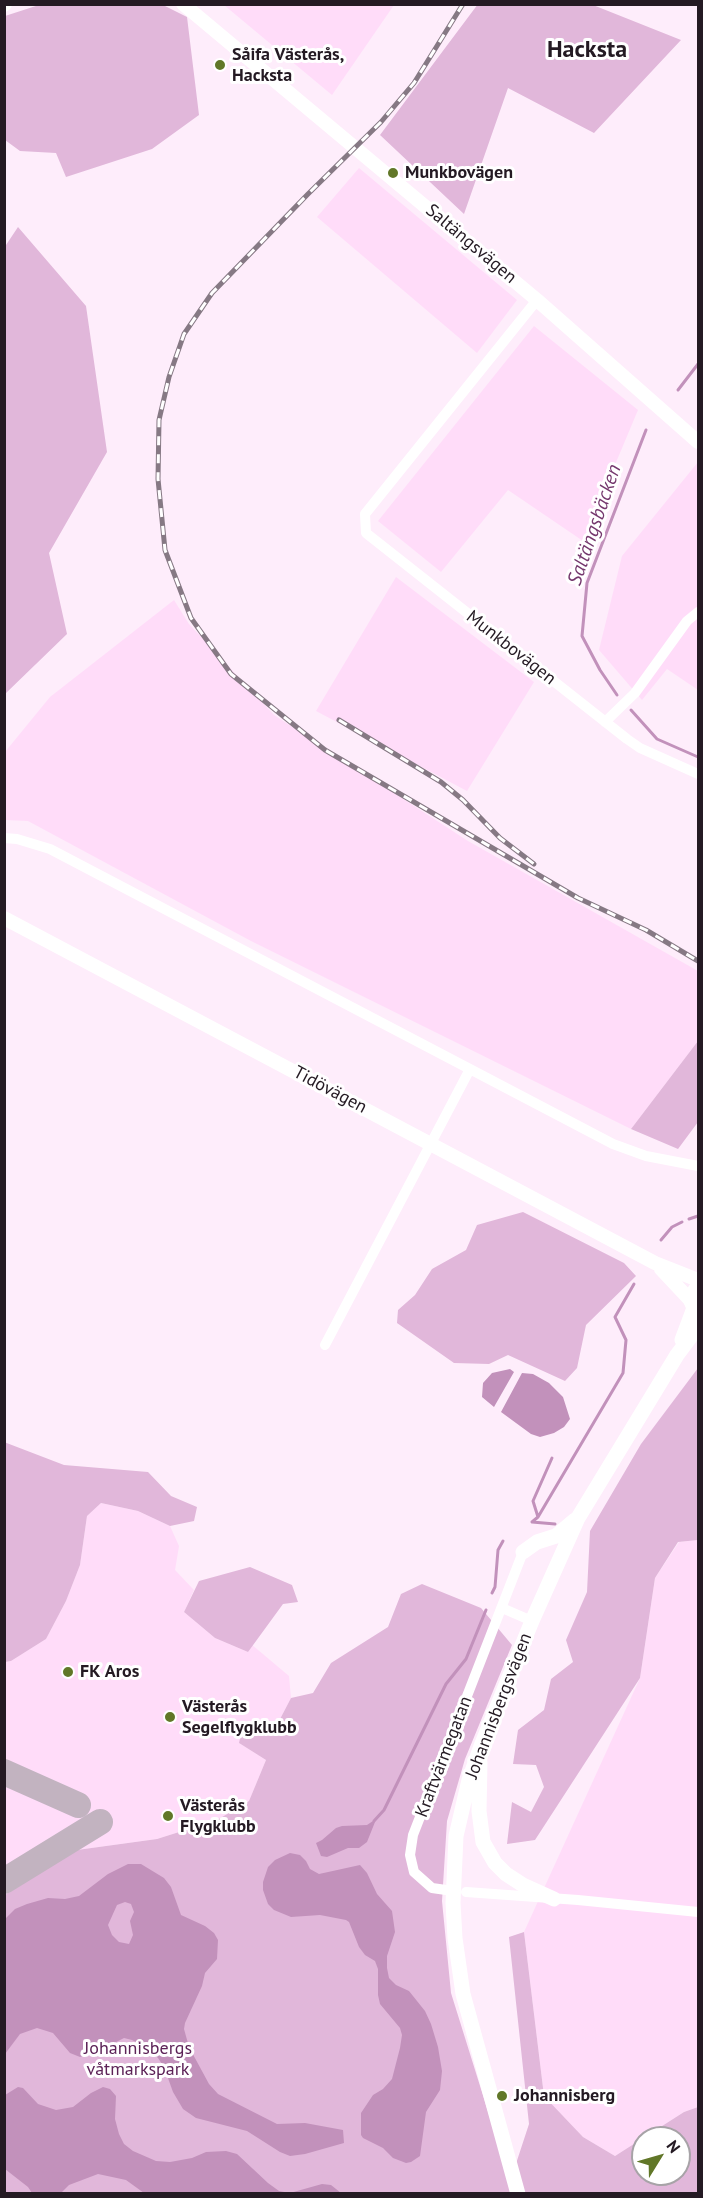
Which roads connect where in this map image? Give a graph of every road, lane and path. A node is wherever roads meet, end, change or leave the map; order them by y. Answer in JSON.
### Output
{"nodes":[{"id":1,"x":183,"y":4,"type":"edge"},
{"id":2,"x":537,"y":300,"type":"junction"},
{"id":3,"x":699,"y":442,"type":"edge"},
{"id":4,"x":699,"y":612,"type":"edge"},
{"id":5,"x":605,"y":722,"type":"junction"},
{"id":6,"x":699,"y":774,"type":"edge"},
{"id":7,"x":4,"y":838,"type":"edge"},
{"id":8,"x":4,"y":918,"type":"edge"},
{"id":9,"x":470,"y":1069,"type":"junction"},
{"id":10,"x":430,"y":1143,"type":"junction"},
{"id":11,"x":699,"y":1166,"type":"edge"},
{"id":12,"x":655,"y":1263,"type":"junction"},
{"id":13,"x":699,"y":1280,"type":"edge"},
{"id":14,"x":699,"y":1286,"type":"edge"},
{"id":15,"x":694,"y":1308,"type":"edge"},
{"id":16,"x":699,"y":1327,"type":"edge"},
{"id":17,"x":325,"y":1345,"type":"dead end"},
{"id":18,"x":677,"y":1355,"type":"junction"},
{"id":19,"x":578,"y":1518,"type":"junction"},
{"id":20,"x":523,"y":1552,"type":"joint"},
{"id":21,"x":502,"y":1608,"type":"junction"},
{"id":22,"x":532,"y":1621,"type":"junction"},
{"id":23,"x":481,"y":1746,"type":"junction"},
{"id":24,"x":446,"y":1890,"type":"dead end"},
{"id":25,"x":466,"y":1892,"type":"dead end"},
{"id":26,"x":554,"y":1899,"type":"junction"},
{"id":27,"x":699,"y":1912,"type":"edge"},
{"id":28,"x":518,"y":2193,"type":"edge"}],
"edges":[{"from":1,"to":2,"type":"street","name":"Saltängsvägen"},
{"from":2,"to":3,"type":"street","name":"Saltängsvägen"},
{"from":2,"to":5,"type":"street","name":"Munkbovägen"},
{"from":4,"to":5,"type":"street"},
{"from":5,"to":6,"type":"street","name":"Munkbovägen"},
{"from":7,"to":9,"type":"street"},
{"from":8,"to":10,"type":"street","name":"Tidövägen"},
{"from":9,"to":10,"type":"street"},
{"from":9,"to":11,"type":"street"},
{"from":10,"to":12,"type":"street","name":"Tidövägen"},
{"from":10,"to":17,"type":"street"},
{"from":12,"to":13,"type":"street","name":"Tidövägen"},
{"from":12,"to":15,"type":"street","name":"Tidövägen"},
{"from":14,"to":15,"type":"main road","name":"Johannisbergsvägen"},
{"from":15,"to":18,"type":"main road","name":"Johannisbergsvägen"},
{"from":16,"to":18,"type":"main road","name":"Johannisbergsvägen"},
{"from":18,"to":19,"type":"main road","name":"Johannisbergsvägen"},
{"from":19,"to":20,"type":"main road"},
{"from":19,"to":22,"type":"main road","name":"Johannisbergsvägen"},
{"from":20,"to":21,"type":"street","name":"Kraftvärmegatan"},
{"from":21,"to":22,"type":"street"},
{"from":21,"to":24,"type":"street","name":"Kraftvärmegatan"},
{"from":22,"to":23,"type":"main road","name":"Johannisbergsvägen"},
{"from":23,"to":26,"type":"main road"},
{"from":23,"to":28,"type":"main road","name":"Johannisbergsvägen"},
{"from":25,"to":26,"type":"street"},
{"from":26,"to":27,"type":"street"}]}
